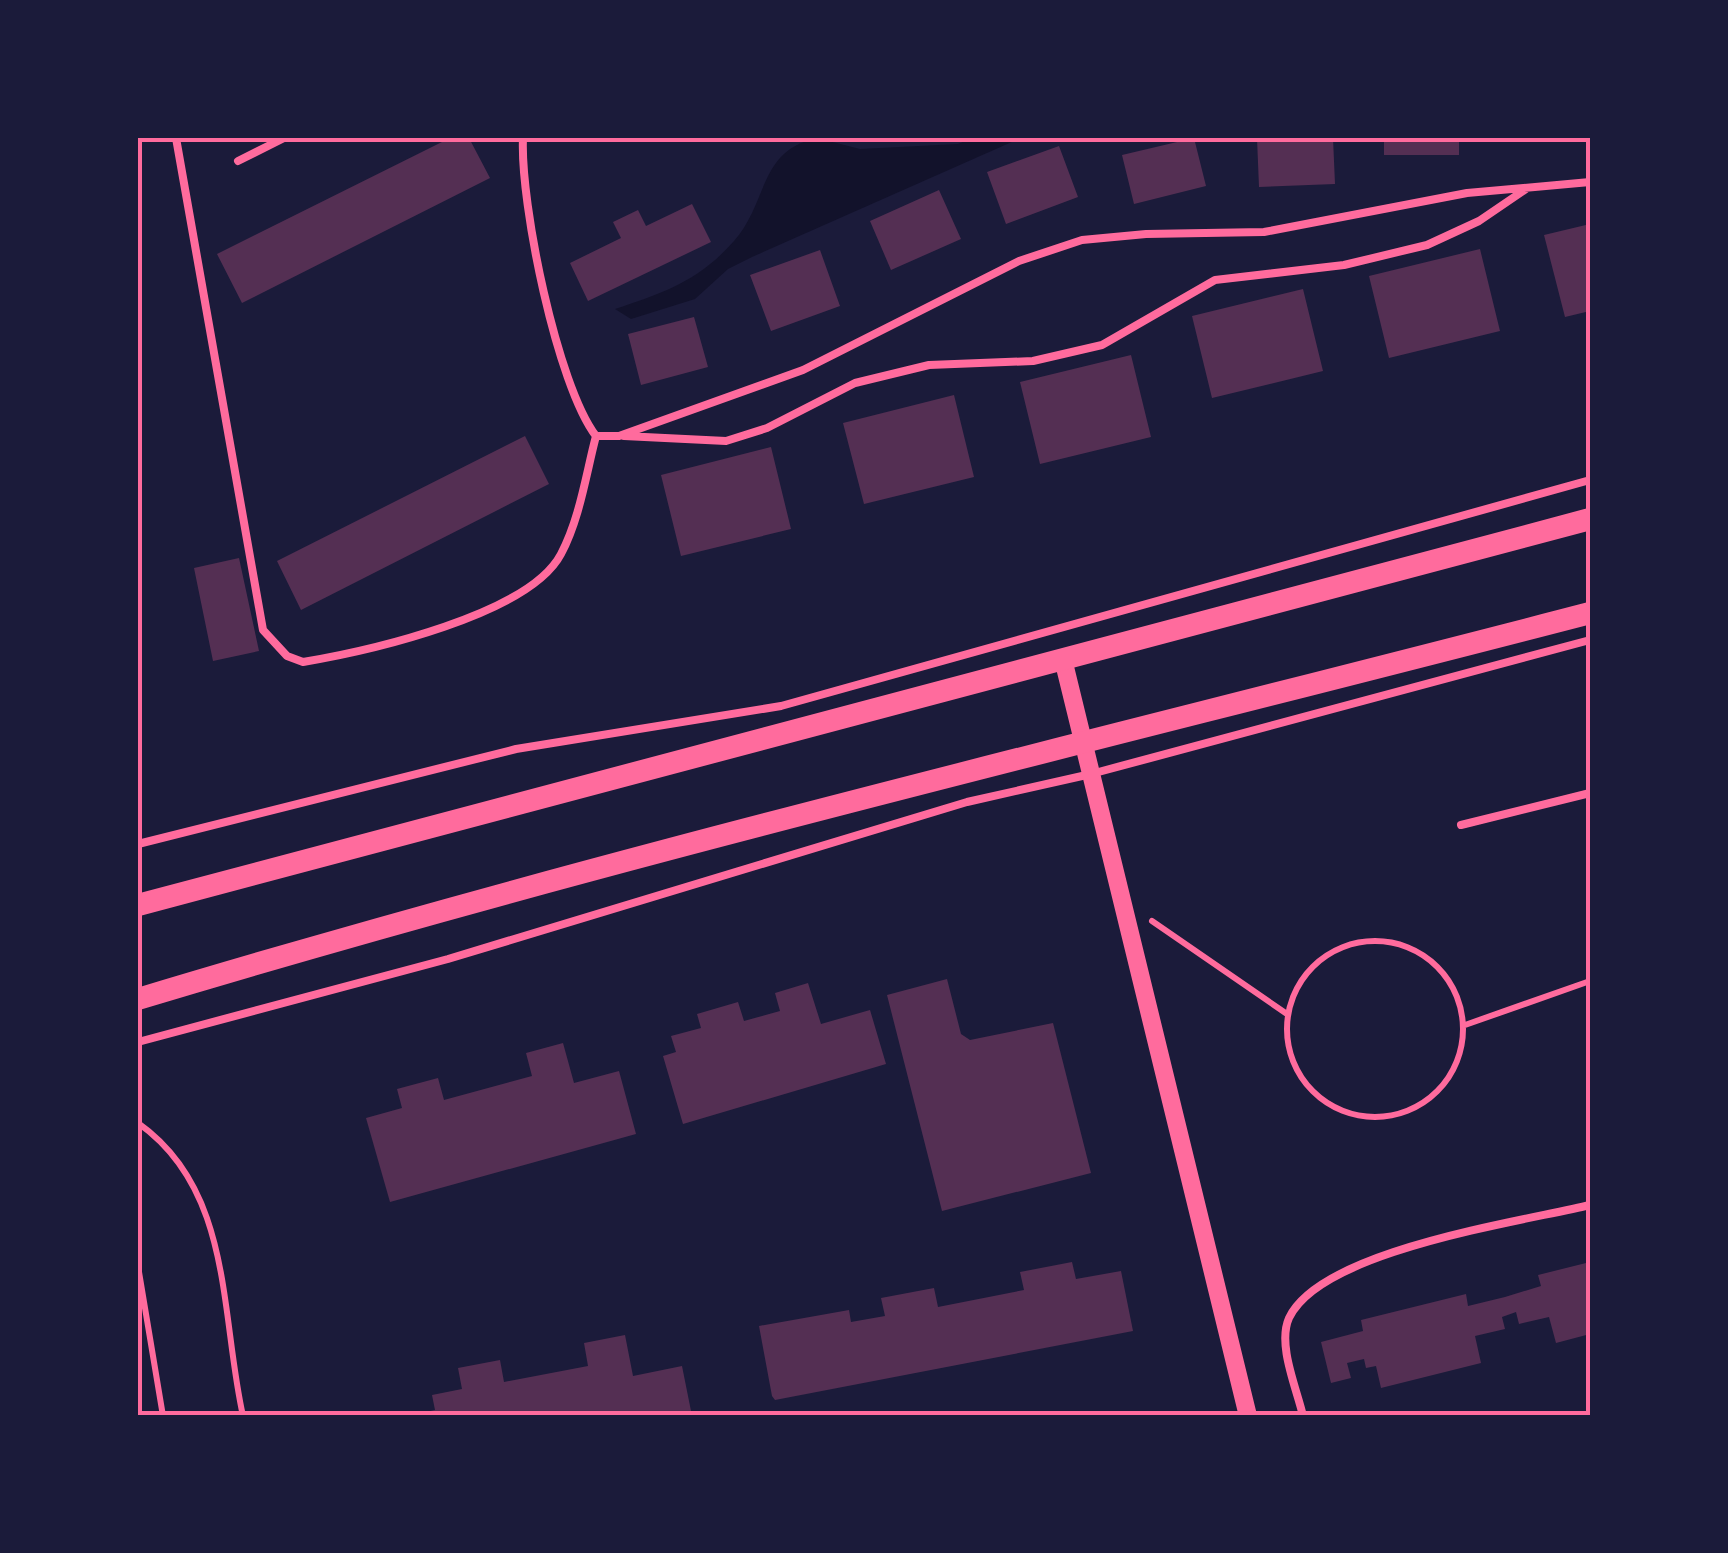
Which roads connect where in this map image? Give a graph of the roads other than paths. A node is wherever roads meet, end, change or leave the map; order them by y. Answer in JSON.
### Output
{"nodes":[{"id":1,"x":176,"y":138,"type":"edge"},
{"id":2,"x":284,"y":138,"type":"edge"},
{"id":3,"x":523,"y":138,"type":"edge"},
{"id":4,"x":621,"y":138,"type":"edge"},
{"id":5,"x":672,"y":138,"type":"edge"},
{"id":6,"x":238,"y":161,"type":"dead end"},
{"id":7,"x":1590,"y":182,"type":"edge"},
{"id":8,"x":1529,"y":188,"type":"junction"},
{"id":9,"x":596,"y":436,"type":"junction"},
{"id":10,"x":619,"y":436,"type":"junction"},
{"id":11,"x":1590,"y":480,"type":"edge"},
{"id":12,"x":1590,"y":519,"type":"edge"},
{"id":13,"x":1590,"y":612,"type":"edge"},
{"id":14,"x":1590,"y":640,"type":"edge"},
{"id":15,"x":1063,"y":659,"type":"junction"},
{"id":16,"x":1084,"y":745,"type":"junction"},
{"id":17,"x":1091,"y":774,"type":"junction"},
{"id":18,"x":1590,"y":792,"type":"edge"},
{"id":19,"x":1461,"y":825,"type":"dead end"},
{"id":20,"x":138,"y":844,"type":"edge"},
{"id":21,"x":138,"y":905,"type":"edge"},
{"id":22,"x":138,"y":999,"type":"edge"},
{"id":23,"x":138,"y":1042,"type":"edge"},
{"id":24,"x":1590,"y":1205,"type":"edge"},
{"id":25,"x":1248,"y":1416,"type":"edge"},
{"id":26,"x":1303,"y":1416,"type":"edge"}],
"edges":[{"from":1,"to":9,"type":"lane"},
{"from":2,"to":6,"type":"lane"},
{"from":3,"to":9,"type":"lane"},
{"from":4,"to":5,"type":"lane"},
{"from":7,"to":8,"type":"lane"},
{"from":8,"to":10,"type":"lane"},
{"from":8,"to":10,"type":"lane"},
{"from":9,"to":10,"type":"lane"},
{"from":11,"to":20,"type":"lane"},
{"from":12,"to":15,"type":"main road"},
{"from":13,"to":16,"type":"main road"},
{"from":14,"to":17,"type":"lane"},
{"from":15,"to":16,"type":"street"},
{"from":15,"to":21,"type":"main road"},
{"from":16,"to":17,"type":"street"},
{"from":16,"to":22,"type":"main road"},
{"from":17,"to":23,"type":"lane"},
{"from":17,"to":25,"type":"street"},
{"from":18,"to":19,"type":"lane"},
{"from":24,"to":26,"type":"lane"}]}
